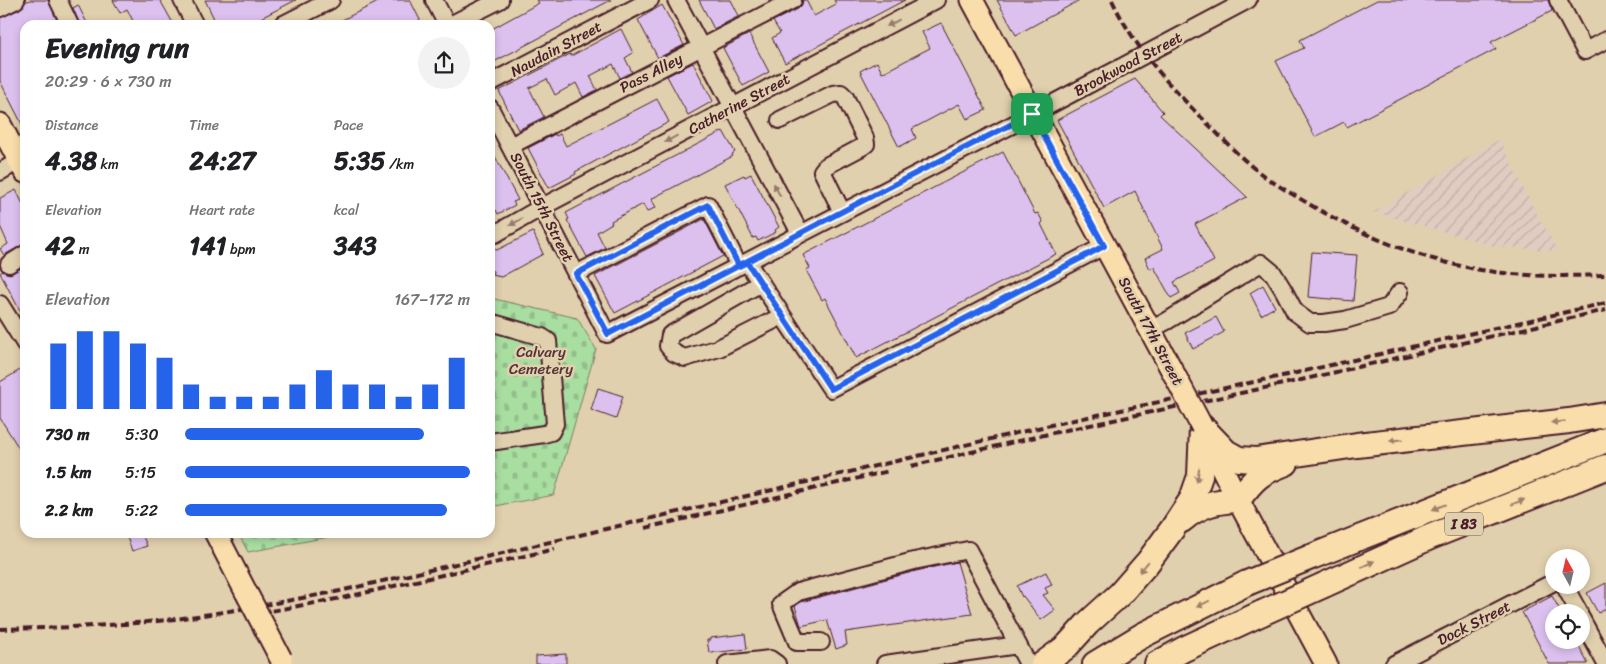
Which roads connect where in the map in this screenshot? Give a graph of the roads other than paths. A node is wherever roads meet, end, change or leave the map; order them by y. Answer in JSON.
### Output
{"nodes":[{"id":1,"x":16,"y":0,"type":"edge"},
{"id":2,"x":58,"y":0,"type":"edge"},
{"id":3,"x":182,"y":0,"type":"edge"},
{"id":4,"x":331,"y":0,"type":"edge"},
{"id":5,"x":434,"y":0,"type":"edge"},
{"id":6,"x":500,"y":0,"type":"edge"},
{"id":7,"x":650,"y":0,"type":"edge"},
{"id":8,"x":676,"y":0,"type":"edge"},
{"id":9,"x":792,"y":0,"type":"edge"},
{"id":10,"x":936,"y":0,"type":"edge"},
{"id":11,"x":972,"y":0,"type":"edge"},
{"id":12,"x":1248,"y":0,"type":"edge"},
{"id":13,"x":1558,"y":0,"type":"edge"},
{"id":14,"x":311,"y":4,"type":"edge"},
{"id":15,"x":0,"y":8,"type":"edge"},
{"id":16,"x":68,"y":20,"type":"edge"},
{"id":17,"x":192,"y":20,"type":"edge"},
{"id":18,"x":289,"y":20,"type":"edge"},
{"id":19,"x":445,"y":20,"type":"edge"},
{"id":20,"x":458,"y":20,"type":"edge"},
{"id":21,"x":1606,"y":40,"type":"edge"},
{"id":22,"x":701,"y":48,"type":"junction"},
{"id":23,"x":495,"y":81,"type":"edge"},
{"id":24,"x":733,"y":107,"type":"junction"},
{"id":25,"x":1032,"y":114,"type":"junction"},
{"id":26,"x":495,"y":118,"type":"edge"},
{"id":27,"x":780,"y":120,"type":"dead end"},
{"id":28,"x":0,"y":124,"type":"edge"},
{"id":29,"x":510,"y":146,"type":"junction"},
{"id":30,"x":20,"y":158,"type":"edge"},
{"id":31,"x":20,"y":164,"type":"edge"},
{"id":32,"x":0,"y":172,"type":"edge"},
{"id":33,"x":542,"y":207,"type":"junction"},
{"id":34,"x":842,"y":212,"type":"junction"},
{"id":35,"x":495,"y":234,"type":"edge"},
{"id":36,"x":800,"y":234,"type":"junction"},
{"id":37,"x":1104,"y":246,"type":"junction"},
{"id":38,"x":20,"y":257,"type":"edge"},
{"id":39,"x":9,"y":264,"type":"dead end"},
{"id":40,"x":743,"y":264,"type":"junction"},
{"id":41,"x":576,"y":274,"type":"junction"},
{"id":42,"x":761,"y":283,"type":"junction"},
{"id":43,"x":1400,"y":292,"type":"dead end"},
{"id":44,"x":0,"y":304,"type":"edge"},
{"id":45,"x":782,"y":316,"type":"junction"},
{"id":46,"x":495,"y":324,"type":"edge"},
{"id":47,"x":1150,"y":330,"type":"junction"},
{"id":48,"x":608,"y":334,"type":"joint"},
{"id":49,"x":20,"y":336,"type":"edge"},
{"id":50,"x":1606,"y":415,"type":"edge"},
{"id":51,"x":1202,"y":427,"type":"junction"},
{"id":52,"x":1606,"y":440,"type":"edge"},
{"id":53,"x":495,"y":441,"type":"edge"},
{"id":54,"x":1357,"y":444,"type":"junction"},
{"id":55,"x":1606,"y":467,"type":"edge"},
{"id":56,"x":1238,"y":500,"type":"junction"},
{"id":57,"x":1173,"y":528,"type":"junction"},
{"id":58,"x":218,"y":538,"type":"edge"},
{"id":59,"x":1545,"y":587,"type":"edge"},
{"id":60,"x":1590,"y":635,"type":"edge"},
{"id":61,"x":820,"y":642,"type":"dead end"},
{"id":62,"x":1018,"y":645,"type":"junction"},
{"id":63,"x":282,"y":661,"type":"edge"},
{"id":64,"x":727,"y":664,"type":"edge"},
{"id":65,"x":777,"y":664,"type":"edge"},
{"id":66,"x":886,"y":664,"type":"edge"},
{"id":67,"x":1028,"y":664,"type":"edge"},
{"id":68,"x":1043,"y":664,"type":"edge"},
{"id":69,"x":1095,"y":664,"type":"edge"},
{"id":70,"x":1158,"y":664,"type":"edge"},
{"id":71,"x":1326,"y":664,"type":"edge"},
{"id":72,"x":1394,"y":664,"type":"edge"},
{"id":73,"x":1606,"y":664,"type":"edge"}],
"edges":[{"from":1,"to":15,"type":"street"},
{"from":2,"to":16,"type":"street"},
{"from":3,"to":17,"type":"street"},
{"from":4,"to":14,"type":"street"},
{"from":5,"to":19,"type":"street"},
{"from":6,"to":20,"type":"street"},
{"from":7,"to":23,"type":"street","name":"Naudain Street"},
{"from":8,"to":22,"type":"street"},
{"from":9,"to":22,"type":"street","name":"Pass Alley"},
{"from":10,"to":24,"type":"street","name":"Catherine Street","one_way":true},
{"from":11,"to":25,"type":"main road","name":"South 17th Street"},
{"from":12,"to":25,"type":"street","name":"Brookwood Street"},
{"from":13,"to":21,"type":"street"},
{"from":14,"to":18,"type":"street"},
{"from":22,"to":24,"type":"street"},
{"from":22,"to":29,"type":"street","name":"Pass Alley"},
{"from":24,"to":33,"type":"street","name":"Catherine Street","one_way":true},
{"from":36,"to":24,"type":"street","one_way":true},
{"from":25,"to":34,"type":"street","name":"Brookwood Street"},
{"from":25,"to":37,"type":"main road","name":"South 17th Street"},
{"from":26,"to":29,"type":"street","name":"South 15th Street"},
{"from":27,"to":34,"type":"street"},
{"from":28,"to":30,"type":"main road"},
{"from":29,"to":33,"type":"street","name":"South 15th Street"},
{"from":31,"to":32,"type":"street"},
{"from":33,"to":35,"type":"street","name":"Catherine Street","one_way":true},
{"from":33,"to":41,"type":"street","name":"South 15th Street"},
{"from":34,"to":36,"type":"street","name":"Brookwood Street"},
{"from":36,"to":40,"type":"street","name":"Brookwood Street"},
{"from":37,"to":45,"type":"street"},
{"from":37,"to":47,"type":"main road","name":"South 17th Street"},
{"from":38,"to":39,"type":"street"},
{"from":40,"to":41,"type":"street"},
{"from":40,"to":42,"type":"street"},
{"from":40,"to":48,"type":"street","name":"Brookwood Street"},
{"from":41,"to":48,"type":"street","name":"South 15th Street"},
{"from":42,"to":45,"type":"street"},
{"from":42,"to":45,"type":"street"},
{"from":43,"to":47,"type":"street"},
{"from":44,"to":49,"type":"street"},
{"from":46,"to":53,"type":"street"},
{"from":47,"to":51,"type":"main road","name":"South 17th Street","bridge":true},
{"from":50,"to":54,"type":"highway","one_way":true},
{"from":51,"to":54,"type":"highway"},
{"from":51,"to":56,"type":"main road","name":"South 17th Street"},
{"from":51,"to":57,"type":"highway","one_way":true},
{"from":52,"to":69,"type":"highway","number":"I 83","one_way":true,"bridge":true},
{"from":54,"to":56,"type":"highway"},
{"from":70,"to":55,"type":"highway","number":"I 83","one_way":true,"bridge":true},
{"from":56,"to":57,"type":"highway"},
{"from":56,"to":71,"type":"main road","name":"South 17th Street"},
{"from":57,"to":68,"type":"highway","one_way":true},
{"from":58,"to":63,"type":"main road","bridge":true},
{"from":59,"to":72,"type":"street","name":"Dock Street"},
{"from":60,"to":73,"type":"street"},
{"from":61,"to":62,"type":"street"},
{"from":62,"to":66,"type":"street"},
{"from":62,"to":67,"type":"street"},
{"from":64,"to":65,"type":"street"}]}
